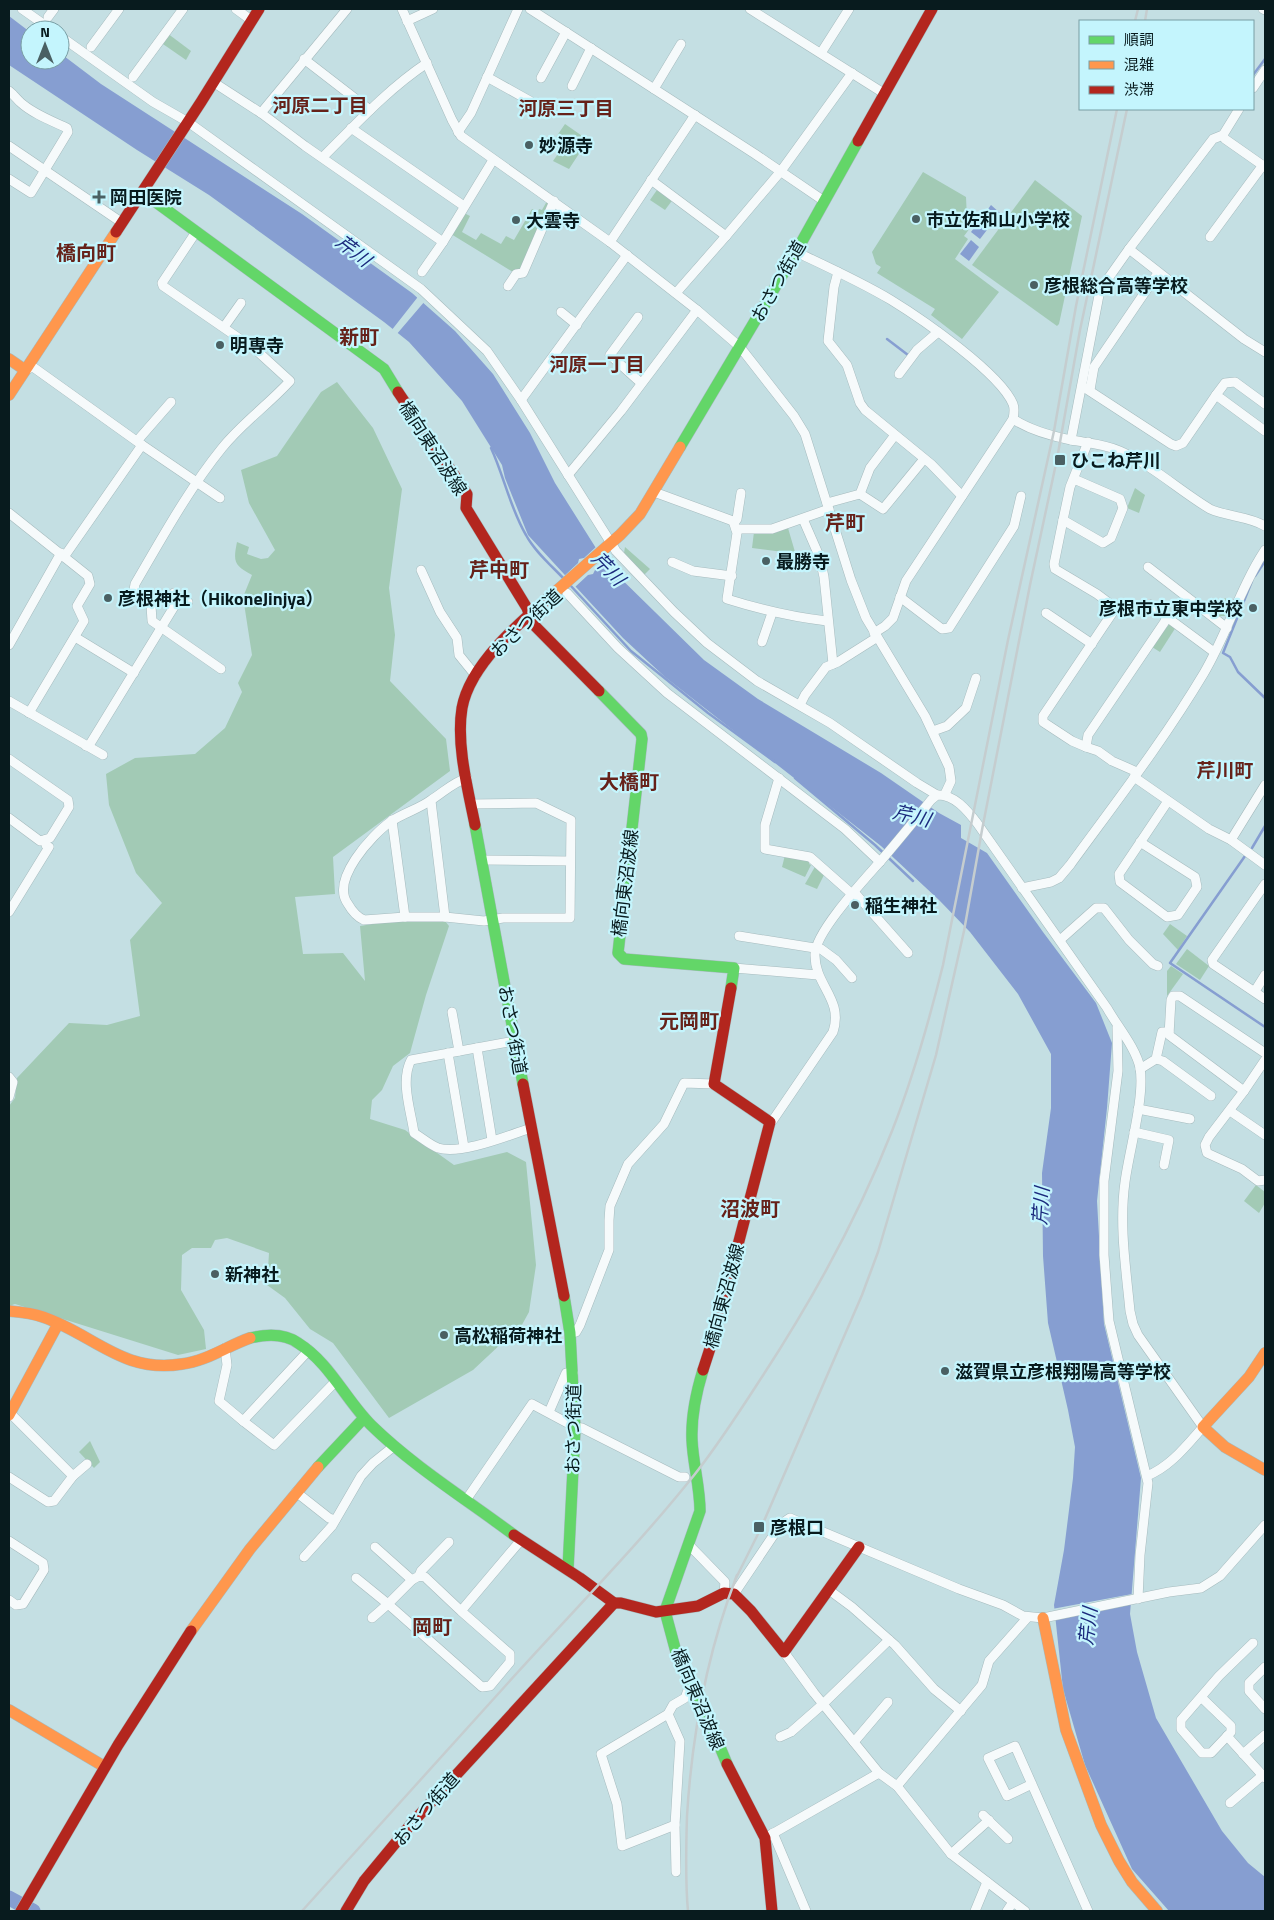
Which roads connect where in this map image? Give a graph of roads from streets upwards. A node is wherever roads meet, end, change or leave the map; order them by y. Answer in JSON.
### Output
{"nodes":[{"id":1,"x":22,"y":9,"type":"edge"},
{"id":2,"x":54,"y":9,"type":"edge"},
{"id":3,"x":119,"y":9,"type":"edge"},
{"id":4,"x":183,"y":9,"type":"edge"},
{"id":5,"x":236,"y":9,"type":"edge"},
{"id":6,"x":259,"y":9,"type":"edge"},
{"id":7,"x":347,"y":9,"type":"edge"},
{"id":8,"x":402,"y":9,"type":"edge"},
{"id":9,"x":433,"y":9,"type":"edge"},
{"id":10,"x":518,"y":9,"type":"edge"},
{"id":11,"x":750,"y":9,"type":"edge"},
{"id":12,"x":849,"y":9,"type":"edge"},
{"id":13,"x":932,"y":9,"type":"edge"},
{"id":14,"x":533,"y":10,"type":"edge"},
{"id":15,"x":48,"y":17,"type":"dead end"},
{"id":16,"x":38,"y":20,"type":"edge"},
{"id":17,"x":251,"y":20,"type":"junction"},
{"id":18,"x":407,"y":21,"type":"junction"},
{"id":19,"x":566,"y":32,"type":"junction"},
{"id":20,"x":70,"y":43,"type":"edge"},
{"id":21,"x":681,"y":44,"type":"dead end"},
{"id":22,"x":91,"y":47,"type":"dead end"},
{"id":23,"x":591,"y":48,"type":"junction"},
{"id":24,"x":821,"y":53,"type":"junction"},
{"id":25,"x":304,"y":59,"type":"junction"},
{"id":26,"x":427,"y":63,"type":"junction"},
{"id":27,"x":1265,"y":70,"type":"edge"},
{"id":28,"x":852,"y":73,"type":"junction"},
{"id":29,"x":133,"y":77,"type":"dead end"},
{"id":30,"x":487,"y":77,"type":"junction"},
{"id":31,"x":541,"y":78,"type":"dead end"},
{"id":32,"x":214,"y":82,"type":"junction"},
{"id":33,"x":572,"y":86,"type":"dead end"},
{"id":34,"x":1254,"y":86,"type":"edge"},
{"id":35,"x":654,"y":89,"type":"junction"},
{"id":36,"x":9,"y":91,"type":"edge"},
{"id":37,"x":885,"y":94,"type":"junction"},
{"id":38,"x":530,"y":101,"type":"dead end"},
{"id":39,"x":370,"y":110,"type":"junction"},
{"id":40,"x":1238,"y":110,"type":"edge"},
{"id":41,"x":261,"y":113,"type":"junction"},
{"id":42,"x":694,"y":114,"type":"junction"},
{"id":43,"x":185,"y":125,"type":"junction"},
{"id":44,"x":351,"y":128,"type":"junction"},
{"id":45,"x":458,"y":132,"type":"junction"},
{"id":46,"x":1223,"y":135,"type":"junction"},
{"id":47,"x":9,"y":146,"type":"edge"},
{"id":48,"x":323,"y":157,"type":"junction"},
{"id":49,"x":493,"y":160,"type":"junction"},
{"id":50,"x":1264,"y":166,"type":"edge"},
{"id":51,"x":45,"y":170,"type":"junction"},
{"id":52,"x":780,"y":171,"type":"junction"},
{"id":53,"x":9,"y":179,"type":"edge"},
{"id":54,"x":652,"y":180,"type":"junction"},
{"id":55,"x":142,"y":192,"type":"junction"},
{"id":56,"x":824,"y":200,"type":"junction"},
{"id":57,"x":554,"y":201,"type":"junction"},
{"id":58,"x":464,"y":206,"type":"junction"},
{"id":59,"x":121,"y":222,"type":"junction"},
{"id":60,"x":196,"y":232,"type":"junction"},
{"id":61,"x":726,"y":236,"type":"junction"},
{"id":62,"x":1210,"y":237,"type":"dead end"},
{"id":63,"x":443,"y":242,"type":"junction"},
{"id":64,"x":610,"y":242,"type":"junction"},
{"id":65,"x":1129,"y":249,"type":"junction"},
{"id":66,"x":796,"y":252,"type":"junction"},
{"id":67,"x":627,"y":255,"type":"junction"},
{"id":68,"x":422,"y":272,"type":"dead end"},
{"id":69,"x":838,"y":272,"type":"junction"},
{"id":70,"x":1158,"y":273,"type":"junction"},
{"id":71,"x":508,"y":286,"type":"dead end"},
{"id":72,"x":676,"y":293,"type":"junction"},
{"id":73,"x":241,"y":303,"type":"dead end"},
{"id":74,"x":698,"y":310,"type":"junction"},
{"id":75,"x":562,"y":312,"type":"dead end"},
{"id":76,"x":638,"y":317,"type":"dead end"},
{"id":77,"x":577,"y":325,"type":"junction"},
{"id":78,"x":224,"y":327,"type":"junction"},
{"id":79,"x":938,"y":332,"type":"junction"},
{"id":80,"x":740,"y":347,"type":"junction"},
{"id":81,"x":1265,"y":352,"type":"edge"},
{"id":82,"x":9,"y":359,"type":"edge"},
{"id":83,"x":26,"y":370,"type":"junction"},
{"id":84,"x":900,"y":374,"type":"dead end"},
{"id":85,"x":641,"y":383,"type":"junction"},
{"id":86,"x":1086,"y":388,"type":"junction"},
{"id":87,"x":9,"y":395,"type":"edge"},
{"id":88,"x":1216,"y":395,"type":"junction"},
{"id":89,"x":521,"y":400,"type":"junction"},
{"id":90,"x":171,"y":402,"type":"dead end"},
{"id":91,"x":1265,"y":404,"type":"edge"},
{"id":92,"x":1013,"y":419,"type":"junction"},
{"id":93,"x":1265,"y":431,"type":"edge"},
{"id":94,"x":896,"y":436,"type":"junction"},
{"id":95,"x":1071,"y":440,"type":"junction"},
{"id":96,"x":1088,"y":442,"type":"junction"},
{"id":97,"x":140,"y":443,"type":"junction"},
{"id":98,"x":924,"y":458,"type":"junction"},
{"id":99,"x":568,"y":475,"type":"junction"},
{"id":100,"x":1074,"y":479,"type":"junction"},
{"id":101,"x":198,"y":482,"type":"junction"},
{"id":102,"x":654,"y":492,"type":"junction"},
{"id":103,"x":741,"y":493,"type":"dead end"},
{"id":104,"x":860,"y":494,"type":"junction"},
{"id":105,"x":962,"y":496,"type":"junction"},
{"id":106,"x":1021,"y":496,"type":"dead end"},
{"id":107,"x":220,"y":498,"type":"dead end"},
{"id":108,"x":828,"y":506,"type":"junction"},
{"id":109,"x":10,"y":515,"type":"edge"},
{"id":110,"x":803,"y":519,"type":"junction"},
{"id":111,"x":1063,"y":520,"type":"junction"},
{"id":112,"x":735,"y":526,"type":"junction"},
{"id":113,"x":1265,"y":526,"type":"edge"},
{"id":114,"x":610,"y":546,"type":"junction"},
{"id":115,"x":1265,"y":550,"type":"edge"},
{"id":116,"x":62,"y":555,"type":"junction"},
{"id":117,"x":672,"y":562,"type":"dead end"},
{"id":118,"x":1148,"y":567,"type":"dead end"},
{"id":119,"x":421,"y":570,"type":"dead end"},
{"id":120,"x":732,"y":576,"type":"junction"},
{"id":121,"x":566,"y":589,"type":"junction"},
{"id":122,"x":900,"y":597,"type":"junction"},
{"id":123,"x":188,"y":602,"type":"dead end"},
{"id":124,"x":1149,"y":604,"type":"dead end"},
{"id":125,"x":772,"y":613,"type":"junction"},
{"id":126,"x":1046,"y":613,"type":"dead end"},
{"id":127,"x":529,"y":616,"type":"junction"},
{"id":128,"x":1168,"y":617,"type":"junction"},
{"id":129,"x":827,"y":621,"type":"junction"},
{"id":130,"x":161,"y":627,"type":"junction"},
{"id":131,"x":1227,"y":628,"type":"junction"},
{"id":132,"x":875,"y":635,"type":"junction"},
{"id":133,"x":75,"y":637,"type":"junction"},
{"id":134,"x":762,"y":642,"type":"dead end"},
{"id":135,"x":1092,"y":644,"type":"junction"},
{"id":136,"x":9,"y":645,"type":"edge"},
{"id":137,"x":1214,"y":652,"type":"junction"},
{"id":138,"x":833,"y":664,"type":"junction"},
{"id":139,"x":221,"y":670,"type":"dead end"},
{"id":140,"x":134,"y":672,"type":"junction"},
{"id":141,"x":476,"y":676,"type":"junction"},
{"id":142,"x":976,"y":678,"type":"dead end"},
{"id":143,"x":9,"y":701,"type":"edge"},
{"id":144,"x":800,"y":704,"type":"junction"},
{"id":145,"x":29,"y":713,"type":"junction"},
{"id":146,"x":933,"y":731,"type":"junction"},
{"id":147,"x":86,"y":746,"type":"junction"},
{"id":148,"x":1086,"y":747,"type":"junction"},
{"id":149,"x":103,"y":755,"type":"dead end"},
{"id":150,"x":9,"y":759,"type":"edge"},
{"id":151,"x":1136,"y":774,"type":"junction"},
{"id":152,"x":467,"y":778,"type":"junction"},
{"id":153,"x":779,"y":778,"type":"junction"},
{"id":154,"x":1265,"y":785,"type":"edge"},
{"id":155,"x":938,"y":796,"type":"junction"},
{"id":156,"x":431,"y":801,"type":"junction"},
{"id":157,"x":1168,"y":801,"type":"junction"},
{"id":158,"x":472,"y":804,"type":"junction"},
{"id":159,"x":9,"y":818,"type":"edge"},
{"id":160,"x":392,"y":820,"type":"junction"},
{"id":161,"x":45,"y":840,"type":"junction"},
{"id":162,"x":1231,"y":840,"type":"junction"},
{"id":163,"x":1140,"y":842,"type":"junction"},
{"id":164,"x":882,"y":859,"type":"junction"},
{"id":165,"x":482,"y":860,"type":"junction"},
{"id":166,"x":570,"y":861,"type":"junction"},
{"id":167,"x":1265,"y":865,"type":"edge"},
{"id":168,"x":1265,"y":884,"type":"edge"},
{"id":169,"x":1022,"y":888,"type":"junction"},
{"id":170,"x":853,"y":893,"type":"junction"},
{"id":171,"x":9,"y":912,"type":"edge"},
{"id":172,"x":405,"y":917,"type":"junction"},
{"id":173,"x":445,"y":918,"type":"junction"},
{"id":174,"x":493,"y":919,"type":"junction"},
{"id":175,"x":739,"y":936,"type":"dead end"},
{"id":176,"x":1060,"y":940,"type":"junction"},
{"id":177,"x":815,"y":949,"type":"junction"},
{"id":178,"x":908,"y":953,"type":"dead end"},
{"id":179,"x":1158,"y":966,"type":"dead end"},
{"id":180,"x":734,"y":968,"type":"junction"},
{"id":181,"x":818,"y":975,"type":"junction"},
{"id":182,"x":1265,"y":975,"type":"edge"},
{"id":183,"x":852,"y":978,"type":"dead end"},
{"id":184,"x":1255,"y":991,"type":"junction"},
{"id":185,"x":1265,"y":999,"type":"edge"},
{"id":186,"x":452,"y":1012,"type":"dead end"},
{"id":187,"x":1117,"y":1027,"type":"junction"},
{"id":188,"x":1169,"y":1032,"type":"junction"},
{"id":189,"x":514,"y":1041,"type":"junction"},
{"id":190,"x":476,"y":1048,"type":"junction"},
{"id":191,"x":459,"y":1051,"type":"junction"},
{"id":192,"x":448,"y":1053,"type":"junction"},
{"id":193,"x":1265,"y":1053,"type":"edge"},
{"id":194,"x":1156,"y":1059,"type":"junction"},
{"id":195,"x":1265,"y":1060,"type":"edge"},
{"id":196,"x":1140,"y":1069,"type":"junction"},
{"id":197,"x":9,"y":1077,"type":"edge"},
{"id":198,"x":714,"y":1084,"type":"junction"},
{"id":199,"x":1244,"y":1091,"type":"junction"},
{"id":200,"x":1211,"y":1096,"type":"dead end"},
{"id":201,"x":9,"y":1097,"type":"edge"},
{"id":202,"x":1138,"y":1109,"type":"junction"},
{"id":203,"x":1230,"y":1111,"type":"junction"},
{"id":204,"x":1190,"y":1119,"type":"dead end"},
{"id":205,"x":770,"y":1122,"type":"junction"},
{"id":206,"x":531,"y":1128,"type":"junction"},
{"id":207,"x":1134,"y":1132,"type":"junction"},
{"id":208,"x":1265,"y":1135,"type":"edge"},
{"id":209,"x":492,"y":1140,"type":"junction"},
{"id":210,"x":464,"y":1147,"type":"junction"},
{"id":211,"x":1164,"y":1165,"type":"dead end"},
{"id":212,"x":1265,"y":1180,"type":"edge"},
{"id":213,"x":9,"y":1311,"type":"edge"},
{"id":214,"x":58,"y":1324,"type":"junction"},
{"id":215,"x":570,"y":1333,"type":"junction"},
{"id":216,"x":226,"y":1348,"type":"junction"},
{"id":217,"x":309,"y":1350,"type":"junction"},
{"id":218,"x":1265,"y":1353,"type":"edge"},
{"id":219,"x":574,"y":1373,"type":"junction"},
{"id":220,"x":335,"y":1382,"type":"junction"},
{"id":221,"x":549,"y":1412,"type":"junction"},
{"id":222,"x":9,"y":1414,"type":"edge"},
{"id":223,"x":364,"y":1419,"type":"junction"},
{"id":224,"x":244,"y":1421,"type":"junction"},
{"id":225,"x":574,"y":1427,"type":"junction"},
{"id":226,"x":1203,"y":1427,"type":"junction"},
{"id":227,"x":393,"y":1447,"type":"junction"},
{"id":228,"x":87,"y":1464,"type":"dead end"},
{"id":229,"x":1265,"y":1470,"type":"edge"},
{"id":230,"x":73,"y":1476,"type":"junction"},
{"id":231,"x":1147,"y":1476,"type":"junction"},
{"id":232,"x":9,"y":1477,"type":"edge"},
{"id":233,"x":685,"y":1477,"type":"dead end"},
{"id":234,"x":296,"y":1492,"type":"junction"},
{"id":235,"x":466,"y":1500,"type":"junction"},
{"id":236,"x":335,"y":1520,"type":"junction"},
{"id":237,"x":1265,"y":1525,"type":"edge"},
{"id":238,"x":521,"y":1540,"type":"junction"},
{"id":239,"x":9,"y":1541,"type":"edge"},
{"id":240,"x":449,"y":1542,"type":"dead end"},
{"id":241,"x":689,"y":1544,"type":"junction"},
{"id":242,"x":375,"y":1547,"type":"dead end"},
{"id":243,"x":859,"y":1547,"type":"junction"},
{"id":244,"x":304,"y":1557,"type":"dead end"},
{"id":245,"x":568,"y":1569,"type":"junction"},
{"id":246,"x":356,"y":1578,"type":"dead end"},
{"id":247,"x":416,"y":1578,"type":"junction"},
{"id":248,"x":829,"y":1590,"type":"junction"},
{"id":249,"x":729,"y":1594,"type":"junction"},
{"id":250,"x":9,"y":1600,"type":"edge"},
{"id":251,"x":1135,"y":1600,"type":"junction"},
{"id":252,"x":614,"y":1603,"type":"junction"},
{"id":253,"x":388,"y":1604,"type":"junction"},
{"id":254,"x":461,"y":1611,"type":"junction"},
{"id":255,"x":665,"y":1611,"type":"junction"},
{"id":256,"x":1028,"y":1617,"type":"junction"},
{"id":257,"x":1047,"y":1617,"type":"junction"},
{"id":258,"x":372,"y":1618,"type":"dead end"},
{"id":259,"x":890,"y":1640,"type":"junction"},
{"id":260,"x":1253,"y":1643,"type":"dead end"},
{"id":261,"x":784,"y":1652,"type":"junction"},
{"id":262,"x":1265,"y":1667,"type":"edge"},
{"id":263,"x":691,"y":1682,"type":"junction"},
{"id":264,"x":1202,"y":1697,"type":"junction"},
{"id":265,"x":888,"y":1702,"type":"dead end"},
{"id":266,"x":823,"y":1704,"type":"junction"},
{"id":267,"x":1265,"y":1709,"type":"edge"},
{"id":268,"x":9,"y":1710,"type":"edge"},
{"id":269,"x":961,"y":1711,"type":"junction"},
{"id":270,"x":668,"y":1714,"type":"junction"},
{"id":271,"x":1265,"y":1735,"type":"edge"},
{"id":272,"x":1227,"y":1736,"type":"junction"},
{"id":273,"x":780,"y":1737,"type":"dead end"},
{"id":274,"x":854,"y":1742,"type":"junction"},
{"id":275,"x":1244,"y":1754,"type":"junction"},
{"id":276,"x":105,"y":1767,"type":"junction"},
{"id":277,"x":879,"y":1773,"type":"junction"},
{"id":278,"x":1264,"y":1776,"type":"edge"},
{"id":279,"x":1032,"y":1784,"type":"junction"},
{"id":280,"x":897,"y":1786,"type":"junction"},
{"id":281,"x":1230,"y":1803,"type":"dead end"},
{"id":282,"x":675,"y":1825,"type":"junction"},
{"id":283,"x":769,"y":1836,"type":"junction"},
{"id":284,"x":1008,"y":1839,"type":"dead end"},
{"id":285,"x":951,"y":1854,"type":"junction"},
{"id":286,"x":676,"y":1872,"type":"dead end"},
{"id":287,"x":987,"y":1882,"type":"junction"},
{"id":288,"x":1013,"y":1902,"type":"junction"},
{"id":289,"x":22,"y":1909,"type":"edge"},
{"id":290,"x":346,"y":1911,"type":"edge"},
{"id":291,"x":772,"y":1911,"type":"edge"},
{"id":292,"x":806,"y":1911,"type":"edge"},
{"id":293,"x":975,"y":1911,"type":"edge"},
{"id":294,"x":1007,"y":1911,"type":"edge"},
{"id":295,"x":1025,"y":1911,"type":"edge"},
{"id":296,"x":1088,"y":1911,"type":"edge"},
{"id":297,"x":1157,"y":1911,"type":"edge"}],
"edges":[{"from":1,"to":16,"type":"street"},
{"from":2,"to":15,"type":"street"},
{"from":3,"to":22,"type":"street"},
{"from":4,"to":29,"type":"street"},
{"from":5,"to":17,"type":"street"},
{"from":6,"to":17,"type":"street"},
{"from":7,"to":25,"type":"street"},
{"from":8,"to":18,"type":"street"},
{"from":9,"to":18,"type":"street"},
{"from":10,"to":30,"type":"street"},
{"from":11,"to":24,"type":"street"},
{"from":12,"to":24,"type":"street"},
{"from":13,"to":37,"type":"street","name":"おさつ街道"},
{"from":14,"to":19,"type":"street"},
{"from":17,"to":32,"type":"street"},
{"from":18,"to":26,"type":"street"},
{"from":19,"to":23,"type":"street"},
{"from":19,"to":31,"type":"street"},
{"from":20,"to":43,"type":"street"},
{"from":21,"to":35,"type":"street"},
{"from":23,"to":33,"type":"street"},
{"from":23,"to":35,"type":"street"},
{"from":24,"to":28,"type":"street"},
{"from":25,"to":39,"type":"street"},
{"from":25,"to":41,"type":"street"},
{"from":26,"to":39,"type":"street"},
{"from":26,"to":45,"type":"street"},
{"from":27,"to":34,"type":"street"},
{"from":28,"to":37,"type":"street"},
{"from":28,"to":52,"type":"street"},
{"from":30,"to":38,"type":"street"},
{"from":30,"to":45,"type":"street"},
{"from":32,"to":41,"type":"street"},
{"from":32,"to":43,"type":"street"},
{"from":35,"to":42,"type":"street"},
{"from":36,"to":51,"type":"street"},
{"from":37,"to":56,"type":"street","name":"おさつ街道"},
{"from":39,"to":44,"type":"street"},
{"from":40,"to":46,"type":"street"},
{"from":41,"to":48,"type":"street"},
{"from":42,"to":52,"type":"street"},
{"from":42,"to":54,"type":"street"},
{"from":43,"to":55,"type":"street"},
{"from":43,"to":89,"type":"street"},
{"from":44,"to":48,"type":"street"},
{"from":44,"to":58,"type":"street"},
{"from":45,"to":49,"type":"street"},
{"from":46,"to":50,"type":"street"},
{"from":46,"to":65,"type":"street"},
{"from":47,"to":51,"type":"street"},
{"from":48,"to":63,"type":"street"},
{"from":49,"to":57,"type":"street"},
{"from":49,"to":58,"type":"street"},
{"from":50,"to":62,"type":"street"},
{"from":51,"to":53,"type":"street"},
{"from":51,"to":59,"type":"street"},
{"from":52,"to":56,"type":"street"},
{"from":52,"to":61,"type":"street"},
{"from":54,"to":61,"type":"street"},
{"from":54,"to":64,"type":"street"},
{"from":55,"to":59,"type":"street"},
{"from":55,"to":60,"type":"street","name":"橋向東沼波線"},
{"from":56,"to":66,"type":"street","name":"おさつ街道"},
{"from":57,"to":64,"type":"street"},
{"from":57,"to":71,"type":"street"},
{"from":58,"to":63,"type":"street"},
{"from":59,"to":83,"type":"street"},
{"from":60,"to":78,"type":"street"},
{"from":60,"to":127,"type":"street","name":"橋向東沼波線"},
{"from":61,"to":72,"type":"street"},
{"from":63,"to":68,"type":"street"},
{"from":64,"to":67,"type":"street"},
{"from":65,"to":70,"type":"street"},
{"from":65,"to":86,"type":"street"},
{"from":66,"to":69,"type":"street"},
{"from":66,"to":80,"type":"street","name":"おさつ街道"},
{"from":67,"to":72,"type":"street"},
{"from":67,"to":77,"type":"street"},
{"from":69,"to":79,"type":"street"},
{"from":69,"to":94,"type":"street"},
{"from":70,"to":81,"type":"street"},
{"from":70,"to":86,"type":"street"},
{"from":72,"to":74,"type":"street"},
{"from":73,"to":78,"type":"street"},
{"from":74,"to":80,"type":"street"},
{"from":74,"to":85,"type":"street"},
{"from":75,"to":77,"type":"street"},
{"from":76,"to":85,"type":"street"},
{"from":77,"to":89,"type":"street"},
{"from":78,"to":101,"type":"street"},
{"from":79,"to":84,"type":"street"},
{"from":79,"to":92,"type":"street"},
{"from":80,"to":102,"type":"street","name":"おさつ街道"},
{"from":80,"to":108,"type":"street"},
{"from":82,"to":83,"type":"street"},
{"from":83,"to":87,"type":"street"},
{"from":83,"to":97,"type":"street"},
{"from":85,"to":99,"type":"street"},
{"from":86,"to":88,"type":"street"},
{"from":86,"to":95,"type":"street"},
{"from":88,"to":91,"type":"street"},
{"from":88,"to":93,"type":"street"},
{"from":89,"to":99,"type":"street"},
{"from":90,"to":97,"type":"street"},
{"from":92,"to":95,"type":"street"},
{"from":92,"to":105,"type":"street"},
{"from":94,"to":98,"type":"street"},
{"from":94,"to":104,"type":"street"},
{"from":95,"to":96,"type":"street"},
{"from":96,"to":100,"type":"street"},
{"from":96,"to":113,"type":"street"},
{"from":97,"to":101,"type":"street"},
{"from":97,"to":116,"type":"street"},
{"from":98,"to":104,"type":"street"},
{"from":98,"to":105,"type":"street"},
{"from":99,"to":114,"type":"street"},
{"from":100,"to":111,"type":"street"},
{"from":100,"to":111,"type":"street"},
{"from":101,"to":107,"type":"street"},
{"from":101,"to":130,"type":"street"},
{"from":102,"to":112,"type":"street"},
{"from":102,"to":114,"type":"street","name":"おさつ街道"},
{"from":103,"to":112,"type":"street"},
{"from":104,"to":108,"type":"street"},
{"from":105,"to":122,"type":"street"},
{"from":106,"to":122,"type":"street"},
{"from":108,"to":110,"type":"street"},
{"from":108,"to":132,"type":"street"},
{"from":109,"to":116,"type":"street"},
{"from":110,"to":112,"type":"street"},
{"from":110,"to":129,"type":"street"},
{"from":111,"to":135,"type":"street"},
{"from":112,"to":120,"type":"street"},
{"from":114,"to":121,"type":"street","name":"おさつ街道"},
{"from":114,"to":144,"type":"street"},
{"from":115,"to":131,"type":"street"},
{"from":116,"to":133,"type":"street"},
{"from":116,"to":136,"type":"street"},
{"from":117,"to":120,"type":"street"},
{"from":118,"to":131,"type":"street"},
{"from":119,"to":141,"type":"street"},
{"from":120,"to":125,"type":"street"},
{"from":121,"to":127,"type":"street","name":"おさつ街道"},
{"from":121,"to":153,"type":"street"},
{"from":122,"to":132,"type":"street"},
{"from":123,"to":130,"type":"street"},
{"from":124,"to":128,"type":"street"},
{"from":125,"to":129,"type":"street"},
{"from":125,"to":134,"type":"street"},
{"from":126,"to":135,"type":"street"},
{"from":127,"to":141,"type":"street","name":"おさつ街道"},
{"from":127,"to":180,"type":"street","name":"橋向東沼波線"},
{"from":128,"to":137,"type":"street"},
{"from":128,"to":148,"type":"street"},
{"from":129,"to":138,"type":"street"},
{"from":130,"to":139,"type":"street"},
{"from":130,"to":140,"type":"street"},
{"from":131,"to":137,"type":"street"},
{"from":132,"to":138,"type":"street"},
{"from":132,"to":146,"type":"street"},
{"from":133,"to":140,"type":"street"},
{"from":133,"to":145,"type":"street"},
{"from":135,"to":148,"type":"street"},
{"from":137,"to":151,"type":"street"},
{"from":138,"to":144,"type":"street"},
{"from":140,"to":147,"type":"street"},
{"from":141,"to":152,"type":"street","name":"おさつ街道"},
{"from":142,"to":146,"type":"street"},
{"from":143,"to":145,"type":"street"},
{"from":144,"to":155,"type":"street"},
{"from":145,"to":147,"type":"street"},
{"from":146,"to":155,"type":"street"},
{"from":147,"to":149,"type":"street"},
{"from":148,"to":151,"type":"street"},
{"from":150,"to":161,"type":"street"},
{"from":151,"to":157,"type":"street"},
{"from":151,"to":169,"type":"street"},
{"from":152,"to":156,"type":"street"},
{"from":152,"to":158,"type":"street","name":"おさつ街道"},
{"from":153,"to":164,"type":"street"},
{"from":153,"to":170,"type":"street"},
{"from":154,"to":162,"type":"street"},
{"from":155,"to":164,"type":"street"},
{"from":155,"to":169,"type":"street"},
{"from":156,"to":160,"type":"street"},
{"from":156,"to":173,"type":"street"},
{"from":157,"to":162,"type":"street"},
{"from":157,"to":163,"type":"street"},
{"from":158,"to":165,"type":"street","name":"おさつ街道"},
{"from":158,"to":166,"type":"street"},
{"from":159,"to":161,"type":"street"},
{"from":160,"to":172,"type":"street"},
{"from":160,"to":172,"type":"street"},
{"from":161,"to":171,"type":"street"},
{"from":162,"to":167,"type":"street"},
{"from":163,"to":163,"type":"street"},
{"from":164,"to":170,"type":"street"},
{"from":165,"to":166,"type":"street"},
{"from":165,"to":174,"type":"street","name":"おさつ街道"},
{"from":166,"to":174,"type":"street"},
{"from":168,"to":184,"type":"street"},
{"from":169,"to":176,"type":"street"},
{"from":170,"to":177,"type":"street"},
{"from":170,"to":178,"type":"street"},
{"from":172,"to":173,"type":"street"},
{"from":173,"to":174,"type":"street"},
{"from":174,"to":189,"type":"street","name":"おさつ街道"},
{"from":175,"to":177,"type":"street"},
{"from":176,"to":179,"type":"street"},
{"from":176,"to":187,"type":"street"},
{"from":177,"to":181,"type":"street"},
{"from":177,"to":183,"type":"street"},
{"from":180,"to":181,"type":"street"},
{"from":180,"to":198,"type":"street"},
{"from":181,"to":205,"type":"street"},
{"from":182,"to":184,"type":"street"},
{"from":184,"to":185,"type":"street"},
{"from":186,"to":191,"type":"street"},
{"from":187,"to":196,"type":"street"},
{"from":187,"to":231,"type":"street"},
{"from":188,"to":193,"type":"street"},
{"from":188,"to":194,"type":"street"},
{"from":188,"to":199,"type":"street"},
{"from":189,"to":190,"type":"street"},
{"from":189,"to":206,"type":"street","name":"おさつ街道"},
{"from":190,"to":191,"type":"street"},
{"from":190,"to":209,"type":"street"},
{"from":191,"to":192,"type":"street"},
{"from":192,"to":210,"type":"street"},
{"from":192,"to":210,"type":"street"},
{"from":194,"to":196,"type":"street"},
{"from":194,"to":200,"type":"street"},
{"from":195,"to":199,"type":"street"},
{"from":196,"to":202,"type":"street"},
{"from":197,"to":201,"type":"street"},
{"from":198,"to":205,"type":"street"},
{"from":198,"to":215,"type":"street"},
{"from":199,"to":203,"type":"street"},
{"from":202,"to":204,"type":"street"},
{"from":202,"to":207,"type":"street"},
{"from":203,"to":208,"type":"street"},
{"from":203,"to":212,"type":"street"},
{"from":205,"to":241,"type":"street","name":"橋向東沼波線"},
{"from":206,"to":209,"type":"street"},
{"from":206,"to":215,"type":"street","name":"おさつ街道"},
{"from":207,"to":211,"type":"street"},
{"from":207,"to":226,"type":"street"},
{"from":209,"to":210,"type":"street"},
{"from":213,"to":214,"type":"street"},
{"from":214,"to":216,"type":"street"},
{"from":214,"to":222,"type":"street"},
{"from":215,"to":219,"type":"street","name":"おさつ街道"},
{"from":216,"to":217,"type":"street"},
{"from":216,"to":224,"type":"street"},
{"from":217,"to":220,"type":"street"},
{"from":217,"to":224,"type":"street"},
{"from":218,"to":226,"type":"street"},
{"from":219,"to":221,"type":"street"},
{"from":219,"to":225,"type":"street","name":"おさつ街道"},
{"from":220,"to":223,"type":"street"},
{"from":220,"to":224,"type":"street"},
{"from":221,"to":225,"type":"street"},
{"from":221,"to":235,"type":"street"},
{"from":222,"to":230,"type":"street"},
{"from":223,"to":227,"type":"street"},
{"from":223,"to":234,"type":"street"},
{"from":225,"to":233,"type":"street"},
{"from":225,"to":245,"type":"street","name":"おさつ街道"},
{"from":226,"to":229,"type":"street"},
{"from":226,"to":231,"type":"street"},
{"from":227,"to":235,"type":"street"},
{"from":227,"to":236,"type":"street"},
{"from":228,"to":230,"type":"street"},
{"from":230,"to":232,"type":"street"},
{"from":231,"to":251,"type":"street"},
{"from":234,"to":236,"type":"street"},
{"from":234,"to":276,"type":"street"},
{"from":235,"to":238,"type":"street"},
{"from":236,"to":244,"type":"street"},
{"from":237,"to":251,"type":"street"},
{"from":238,"to":245,"type":"street"},
{"from":238,"to":254,"type":"street"},
{"from":239,"to":250,"type":"street"},
{"from":240,"to":247,"type":"street"},
{"from":241,"to":249,"type":"street"},
{"from":241,"to":255,"type":"street","name":"橋向東沼波線"},
{"from":242,"to":247,"type":"street"},
{"from":243,"to":248,"type":"street"},
{"from":243,"to":249,"type":"street"},
{"from":243,"to":256,"type":"street"},
{"from":245,"to":252,"type":"street"},
{"from":246,"to":253,"type":"street"},
{"from":247,"to":253,"type":"street"},
{"from":247,"to":254,"type":"street"},
{"from":248,"to":259,"type":"street"},
{"from":248,"to":261,"type":"street"},
{"from":249,"to":255,"type":"street"},
{"from":249,"to":261,"type":"street"},
{"from":251,"to":257,"type":"street"},
{"from":252,"to":255,"type":"street"},
{"from":252,"to":290,"type":"street","name":"おさつ街道"},
{"from":253,"to":254,"type":"street"},
{"from":253,"to":258,"type":"street"},
{"from":255,"to":263,"type":"street","name":"橋向東沼波線"},
{"from":256,"to":257,"type":"street"},
{"from":256,"to":269,"type":"street"},
{"from":257,"to":297,"type":"street"},
{"from":259,"to":266,"type":"street"},
{"from":259,"to":269,"type":"street"},
{"from":260,"to":264,"type":"street"},
{"from":261,"to":266,"type":"street"},
{"from":262,"to":267,"type":"street"},
{"from":263,"to":270,"type":"street"},
{"from":263,"to":283,"type":"street","name":"橋向東沼波線"},
{"from":264,"to":272,"type":"street"},
{"from":264,"to":272,"type":"street"},
{"from":265,"to":274,"type":"street"},
{"from":266,"to":273,"type":"street"},
{"from":266,"to":274,"type":"street"},
{"from":268,"to":276,"type":"street"},
{"from":269,"to":280,"type":"street"},
{"from":270,"to":282,"type":"street"},
{"from":270,"to":282,"type":"street"},
{"from":271,"to":275,"type":"street"},
{"from":272,"to":275,"type":"street"},
{"from":274,"to":277,"type":"street"},
{"from":275,"to":278,"type":"street"},
{"from":276,"to":289,"type":"street"},
{"from":277,"to":280,"type":"street"},
{"from":277,"to":283,"type":"street"},
{"from":278,"to":281,"type":"street"},
{"from":279,"to":279,"type":"street"},
{"from":279,"to":296,"type":"street"},
{"from":280,"to":285,"type":"street"},
{"from":282,"to":286,"type":"street"},
{"from":283,"to":291,"type":"street","name":"橋向東沼波線"},
{"from":283,"to":292,"type":"street"},
{"from":284,"to":285,"type":"street"},
{"from":285,"to":287,"type":"street"},
{"from":287,"to":288,"type":"street"},
{"from":287,"to":293,"type":"street"},
{"from":288,"to":294,"type":"street"},
{"from":288,"to":295,"type":"street"}]}
